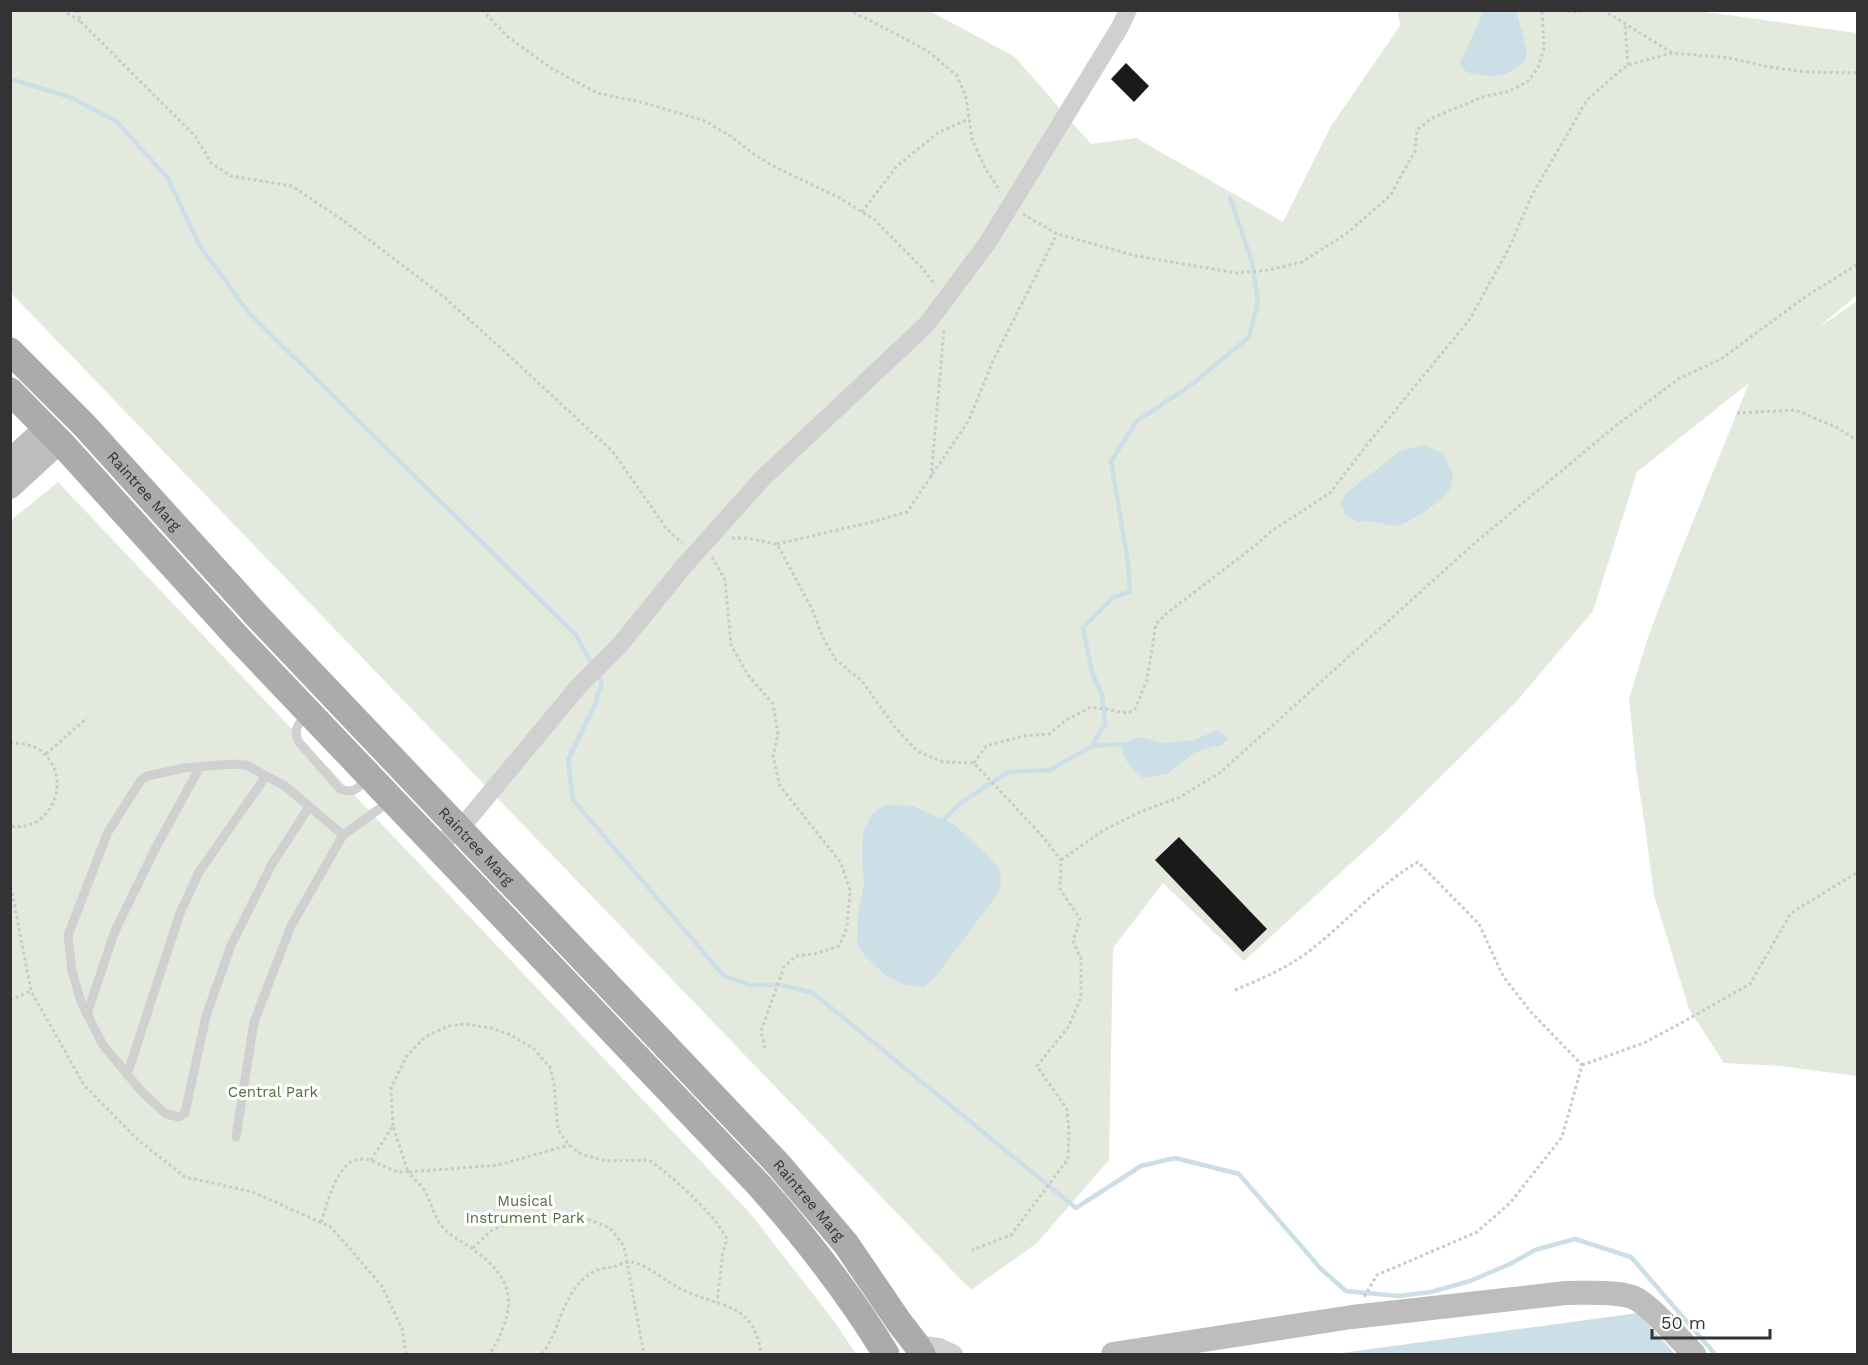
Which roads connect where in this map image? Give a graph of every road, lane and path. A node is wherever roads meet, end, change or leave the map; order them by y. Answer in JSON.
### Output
{"nodes":[{"id":1,"x":62,"y":10,"type":"edge"},
{"id":2,"x":77,"y":10,"type":"edge"},
{"id":3,"x":483,"y":10,"type":"edge"},
{"id":4,"x":848,"y":10,"type":"edge"},
{"id":5,"x":1128,"y":10,"type":"edge"},
{"id":6,"x":1542,"y":10,"type":"edge"},
{"id":7,"x":1561,"y":10,"type":"edge"},
{"id":8,"x":1592,"y":10,"type":"edge"},
{"id":9,"x":1602,"y":10,"type":"edge"},
{"id":10,"x":1610,"y":10,"type":"edge"},
{"id":11,"x":1610,"y":15,"type":"junction"},
{"id":12,"x":81,"y":22,"type":"junction"},
{"id":13,"x":1625,"y":26,"type":"junction"},
{"id":14,"x":1672,"y":53,"type":"junction"},
{"id":15,"x":1628,"y":65,"type":"junction"},
{"id":16,"x":1857,"y":74,"type":"edge"},
{"id":17,"x":969,"y":119,"type":"junction"},
{"id":18,"x":1010,"y":207,"type":"junction"},
{"id":19,"x":862,"y":212,"type":"junction"},
{"id":20,"x":1057,"y":234,"type":"junction"},
{"id":21,"x":1857,"y":264,"type":"edge"},
{"id":22,"x":946,"y":299,"type":"junction"},
{"id":23,"x":10,"y":351,"type":"edge"},
{"id":24,"x":10,"y":392,"type":"edge"},
{"id":25,"x":1737,"y":413,"type":"dead end"},
{"id":26,"x":53,"y":434,"type":"junction"},
{"id":27,"x":1857,"y":441,"type":"edge"},
{"id":28,"x":10,"y":461,"type":"edge"},
{"id":29,"x":931,"y":477,"type":"junction"},
{"id":30,"x":10,"y":487,"type":"edge"},
{"id":31,"x":709,"y":538,"type":"junction"},
{"id":32,"x":777,"y":544,"type":"junction"},
{"id":33,"x":695,"y":554,"type":"junction"},
{"id":34,"x":87,"y":717,"type":"dead end"},
{"id":35,"x":10,"y":744,"type":"edge"},
{"id":36,"x":45,"y":754,"type":"junction"},
{"id":37,"x":974,"y":763,"type":"junction"},
{"id":38,"x":200,"y":767,"type":"junction"},
{"id":39,"x":266,"y":776,"type":"junction"},
{"id":40,"x":392,"y":800,"type":"junction"},
{"id":41,"x":309,"y":807,"type":"junction"},
{"id":42,"x":10,"y":826,"type":"edge"},
{"id":43,"x":460,"y":829,"type":"junction"},
{"id":44,"x":343,"y":835,"type":"junction"},
{"id":45,"x":436,"y":845,"type":"junction"},
{"id":46,"x":1061,"y":860,"type":"junction"},
{"id":47,"x":1857,"y":872,"type":"edge"},
{"id":48,"x":10,"y":881,"type":"edge"},
{"id":49,"x":1235,"y":990,"type":"dead end"},
{"id":50,"x":31,"y":991,"type":"junction"},
{"id":51,"x":10,"y":1000,"type":"edge"},
{"id":52,"x":87,"y":1014,"type":"junction"},
{"id":53,"x":765,"y":1048,"type":"dead end"},
{"id":54,"x":1582,"y":1065,"type":"junction"},
{"id":55,"x":128,"y":1075,"type":"junction"},
{"id":56,"x":393,"y":1126,"type":"junction"},
{"id":57,"x":236,"y":1137,"type":"dead end"},
{"id":58,"x":568,"y":1145,"type":"junction"},
{"id":59,"x":371,"y":1160,"type":"junction"},
{"id":60,"x":408,"y":1172,"type":"junction"},
{"id":61,"x":321,"y":1222,"type":"junction"},
{"id":62,"x":472,"y":1248,"type":"junction"},
{"id":63,"x":972,"y":1250,"type":"dead end"},
{"id":64,"x":628,"y":1263,"type":"junction"},
{"id":65,"x":717,"y":1302,"type":"junction"},
{"id":66,"x":1352,"y":1317,"type":"junction"},
{"id":67,"x":919,"y":1349,"type":"edge"},
{"id":68,"x":406,"y":1354,"type":"edge"},
{"id":69,"x":490,"y":1354,"type":"edge"},
{"id":70,"x":542,"y":1354,"type":"edge"},
{"id":71,"x":642,"y":1354,"type":"edge"},
{"id":72,"x":760,"y":1354,"type":"edge"},
{"id":73,"x":886,"y":1354,"type":"edge"},
{"id":74,"x":954,"y":1354,"type":"edge"},
{"id":75,"x":1113,"y":1354,"type":"edge"},
{"id":76,"x":1694,"y":1354,"type":"edge"}],
"edges":[{"from":1,"to":12,"type":"path"},
{"from":2,"to":12,"type":"path"},
{"from":3,"to":19,"type":"path"},
{"from":4,"to":17,"type":"path"},
{"from":5,"to":18,"type":"street"},
{"from":6,"to":20,"type":"path"},
{"from":7,"to":8,"type":"path"},
{"from":9,"to":11,"type":"path"},
{"from":10,"to":11,"type":"path"},
{"from":11,"to":13,"type":"path"},
{"from":12,"to":33,"type":"path"},
{"from":13,"to":14,"type":"path"},
{"from":13,"to":15,"type":"path"},
{"from":14,"to":15,"type":"path"},
{"from":14,"to":16,"type":"path"},
{"from":15,"to":37,"type":"path"},
{"from":17,"to":18,"type":"path"},
{"from":17,"to":19,"type":"path"},
{"from":18,"to":20,"type":"path"},
{"from":18,"to":22,"type":"street"},
{"from":19,"to":22,"type":"path"},
{"from":20,"to":29,"type":"path"},
{"from":21,"to":46,"type":"path"},
{"from":22,"to":29,"type":"path"},
{"from":22,"to":31,"type":"street"},
{"from":23,"to":43,"type":"main road","name":"Raintree Marg"},
{"from":24,"to":26,"type":"main road","name":"Raintree Marg"},
{"from":25,"to":27,"type":"path"},
{"from":26,"to":28,"type":"street"},
{"from":26,"to":30,"type":"street"},
{"from":26,"to":40,"type":"main road","name":"Raintree Marg"},
{"from":29,"to":32,"type":"path"},
{"from":31,"to":32,"type":"path"},
{"from":31,"to":33,"type":"street"},
{"from":31,"to":53,"type":"path"},
{"from":32,"to":37,"type":"path"},
{"from":33,"to":43,"type":"street"},
{"from":34,"to":36,"type":"path"},
{"from":35,"to":36,"type":"path"},
{"from":36,"to":42,"type":"path"},
{"from":37,"to":46,"type":"path"},
{"from":38,"to":39,"type":"lane"},
{"from":38,"to":52,"type":"lane"},
{"from":38,"to":52,"type":"lane"},
{"from":39,"to":41,"type":"lane"},
{"from":39,"to":55,"type":"lane"},
{"from":40,"to":44,"type":"lane"},
{"from":40,"to":45,"type":"main road","name":"Raintree Marg"},
{"from":41,"to":44,"type":"lane"},
{"from":41,"to":55,"type":"lane"},
{"from":43,"to":45,"type":"street"},
{"from":43,"to":67,"type":"main road","name":"Raintree Marg"},
{"from":44,"to":57,"type":"lane"},
{"from":45,"to":73,"type":"main road","name":"Raintree Marg"},
{"from":46,"to":63,"type":"path"},
{"from":47,"to":54,"type":"path"},
{"from":48,"to":50,"type":"path"},
{"from":49,"to":54,"type":"path"},
{"from":50,"to":51,"type":"path"},
{"from":50,"to":61,"type":"path"},
{"from":52,"to":55,"type":"lane"},
{"from":54,"to":66,"type":"path"},
{"from":56,"to":58,"type":"path"},
{"from":56,"to":59,"type":"path"},
{"from":56,"to":60,"type":"path"},
{"from":58,"to":60,"type":"path"},
{"from":58,"to":65,"type":"path"},
{"from":59,"to":60,"type":"path"},
{"from":59,"to":61,"type":"path"},
{"from":60,"to":62,"type":"path"},
{"from":61,"to":68,"type":"path"},
{"from":62,"to":64,"type":"path"},
{"from":62,"to":69,"type":"path"},
{"from":64,"to":65,"type":"path"},
{"from":64,"to":70,"type":"path"},
{"from":64,"to":71,"type":"path"},
{"from":65,"to":72,"type":"path"},
{"from":66,"to":75,"type":"street"},
{"from":66,"to":76,"type":"street"},
{"from":67,"to":74,"type":"street"}]}
